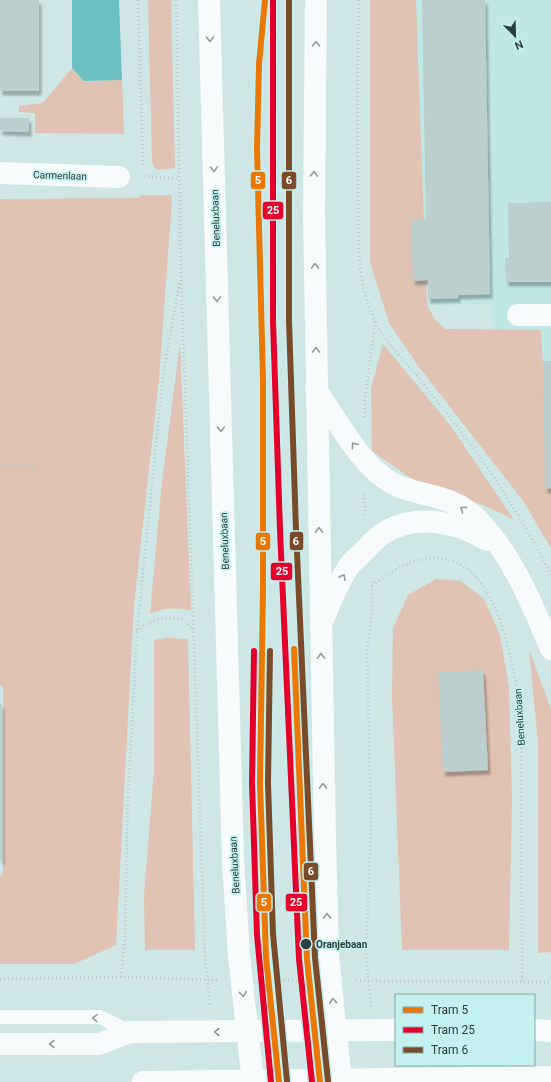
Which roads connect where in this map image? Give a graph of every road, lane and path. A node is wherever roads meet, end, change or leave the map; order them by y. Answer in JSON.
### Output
{"nodes":[{"id":1,"x":138,"y":0,"type":"edge"},
{"id":2,"x":176,"y":0,"type":"edge"},
{"id":3,"x":209,"y":0,"type":"edge"},
{"id":4,"x":316,"y":0,"type":"edge"},
{"id":5,"x":359,"y":0,"type":"edge"},
{"id":6,"x":0,"y":173,"type":"edge"},
{"id":7,"x":119,"y":177,"type":"dead end"},
{"id":8,"x":179,"y":179,"type":"junction"},
{"id":9,"x":181,"y":276,"type":"junction"},
{"id":10,"x":551,"y":315,"type":"edge"},
{"id":11,"x":518,"y":316,"type":"dead end"},
{"id":12,"x":375,"y":321,"type":"junction"},
{"id":13,"x":316,"y":389,"type":"junction"},
{"id":14,"x":365,"y":459,"type":"junction"},
{"id":15,"x":0,"y":465,"type":"edge"},
{"id":16,"x":34,"y":465,"type":"dead end"},
{"id":17,"x":368,"y":547,"type":"junction"},
{"id":18,"x":499,"y":547,"type":"junction"},
{"id":19,"x":551,"y":575,"type":"edge"},
{"id":20,"x":372,"y":585,"type":"junction"},
{"id":21,"x":320,"y":625,"type":"junction"},
{"id":22,"x":194,"y":631,"type":"junction"},
{"id":23,"x":137,"y":632,"type":"junction"},
{"id":24,"x":551,"y":649,"type":"edge"},
{"id":25,"x":366,"y":957,"type":"dead end"},
{"id":26,"x":205,"y":958,"type":"dead end"},
{"id":27,"x":121,"y":977,"type":"dead end"},
{"id":28,"x":551,"y":982,"type":"edge"},
{"id":29,"x":0,"y":1017,"type":"edge"},
{"id":30,"x":395,"y":1030,"type":"edge"},
{"id":31,"x":535,"y":1030,"type":"edge"},
{"id":32,"x":551,"y":1030,"type":"edge"},
{"id":33,"x":130,"y":1032,"type":"junction"},
{"id":34,"x":0,"y":1044,"type":"edge"},
{"id":35,"x":551,"y":1077,"type":"edge"},
{"id":36,"x":143,"y":1082,"type":"edge"},
{"id":37,"x":253,"y":1082,"type":"edge"},
{"id":38,"x":341,"y":1082,"type":"edge"}],
"edges":[{"from":1,"to":8,"type":"path"},
{"from":2,"to":8,"type":"path"},
{"from":3,"to":37,"type":"main road","name":"Beneluxbaan","one_way":true},
{"from":13,"to":4,"type":"main road","one_way":true},
{"from":5,"to":12,"type":"path"},
{"from":6,"to":7,"type":"main road","name":"Carmenlaan"},
{"from":8,"to":9,"type":"path"},
{"from":9,"to":22,"type":"path"},
{"from":9,"to":23,"type":"path"},
{"from":10,"to":11,"type":"main road"},
{"from":12,"to":14,"type":"path"},
{"from":12,"to":19,"type":"path"},
{"from":14,"to":13,"type":"main road","one_way":true},
{"from":21,"to":13,"type":"main road","one_way":true},
{"from":14,"to":17,"type":"path"},
{"from":18,"to":14,"type":"main road","one_way":true},
{"from":15,"to":16,"type":"path"},
{"from":17,"to":18,"type":"main road"},
{"from":17,"to":20,"type":"path"},
{"from":21,"to":17,"type":"main road","one_way":true},
{"from":18,"to":24,"type":"main road"},
{"from":20,"to":25,"type":"path"},
{"from":20,"to":28,"type":"path","name":"Beneluxbaan"},
{"from":38,"to":21,"type":"main road","one_way":true},
{"from":22,"to":23,"type":"path"},
{"from":22,"to":26,"type":"path"},
{"from":23,"to":27,"type":"path"},
{"from":33,"to":29,"type":"lane","one_way":true},
{"from":30,"to":33,"type":"main road","one_way":true},
{"from":31,"to":32,"type":"main road"},
{"from":33,"to":34,"type":"main road","one_way":true},
{"from":35,"to":36,"type":"main road"}]}
